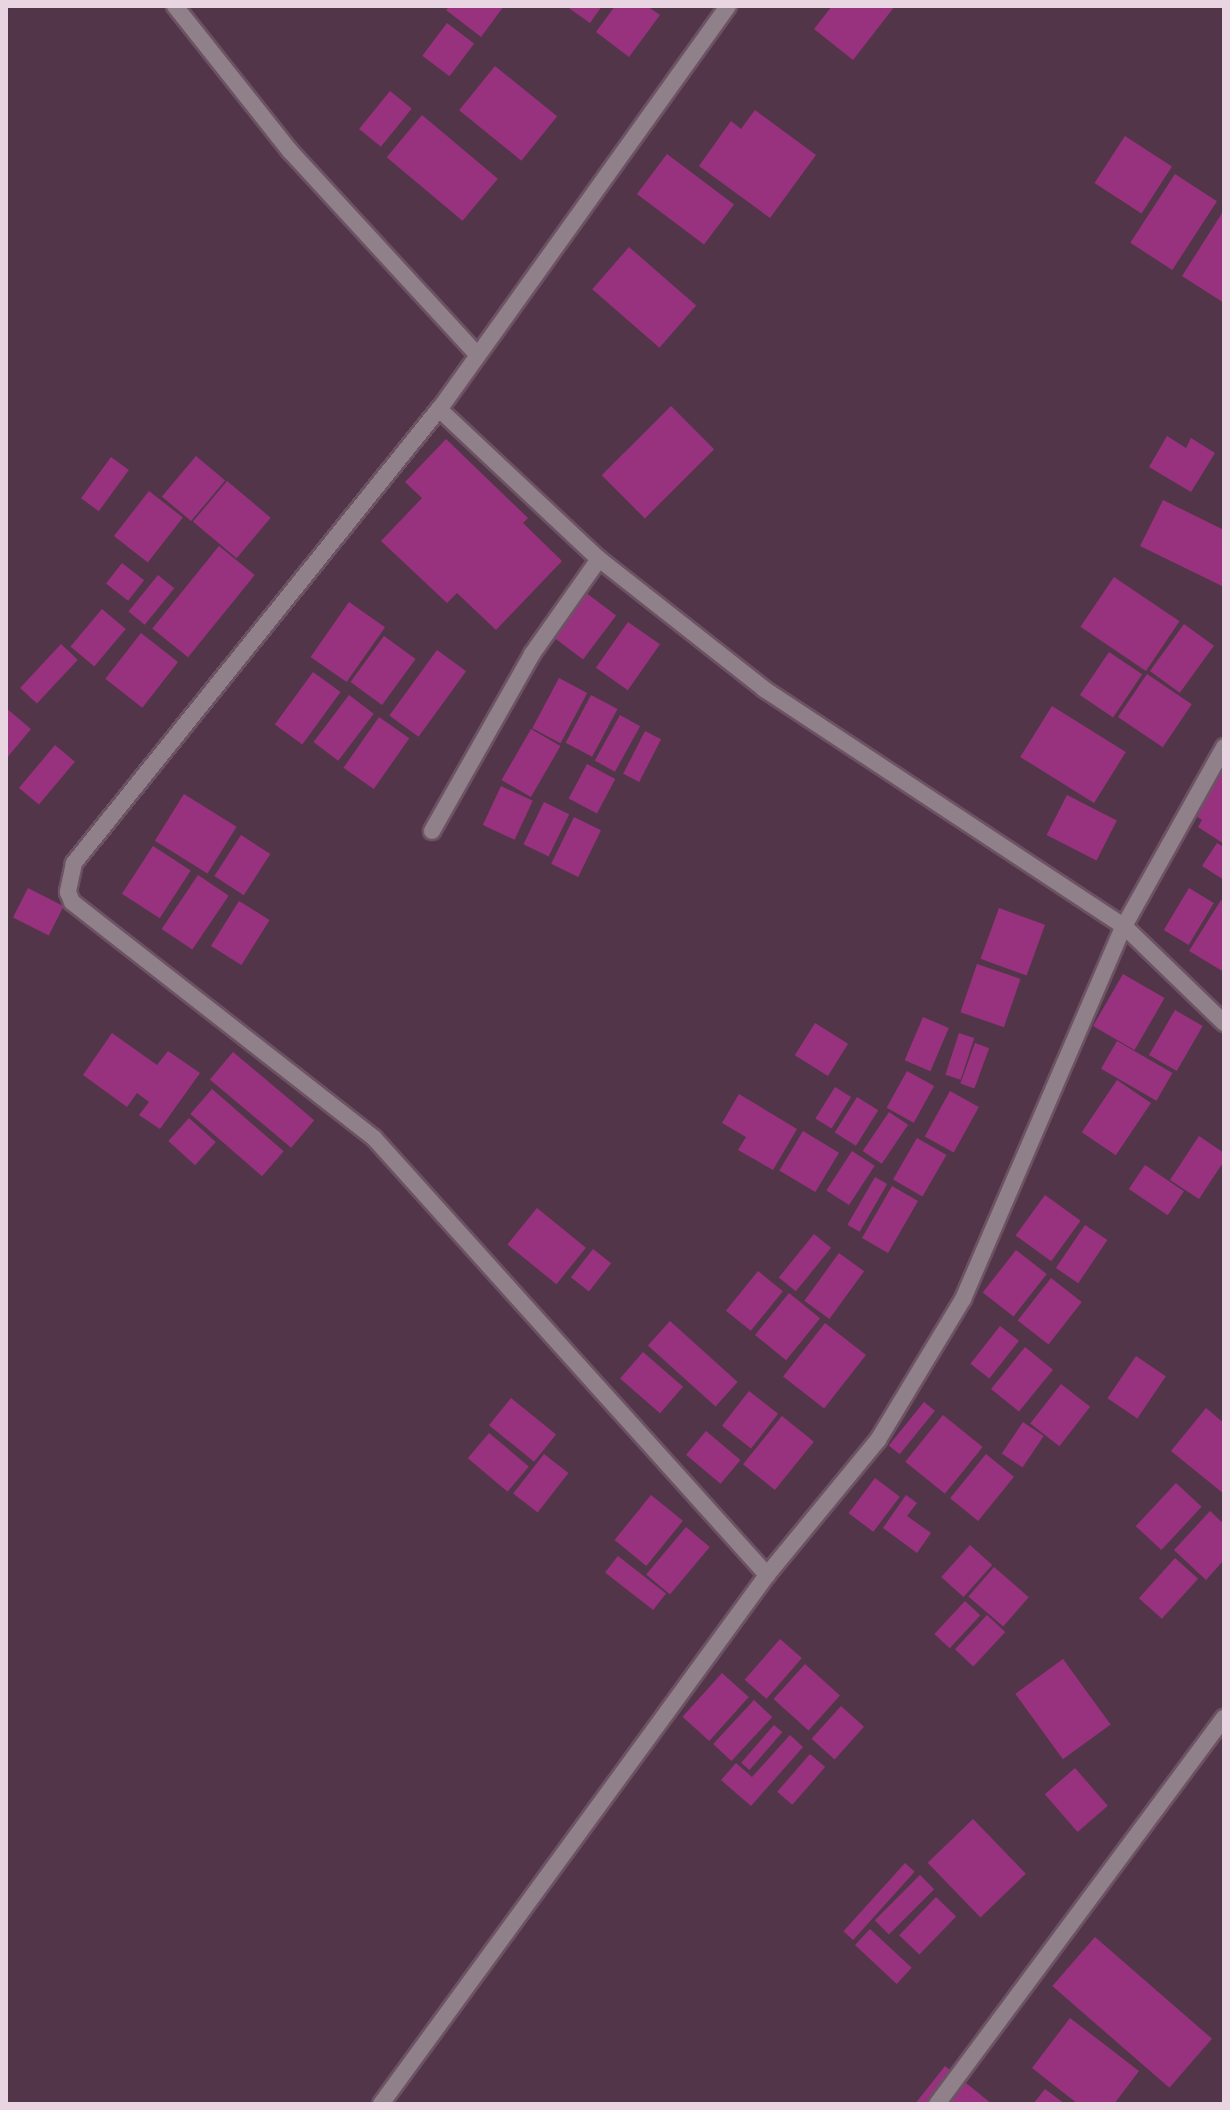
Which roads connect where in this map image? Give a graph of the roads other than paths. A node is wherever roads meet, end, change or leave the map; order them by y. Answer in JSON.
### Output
{"nodes":[{"id":1,"x":175,"y":6,"type":"edge"},
{"id":2,"x":728,"y":6,"type":"edge"},
{"id":3,"x":475,"y":352,"type":"junction"},
{"id":4,"x":439,"y":409,"type":"junction"},
{"id":5,"x":599,"y":559,"type":"junction"},
{"id":6,"x":1224,"y":747,"type":"edge"},
{"id":7,"x":432,"y":831,"type":"dead end"},
{"id":8,"x":1124,"y":926,"type":"junction"},
{"id":9,"x":1224,"y":1023,"type":"edge"},
{"id":10,"x":767,"y":1575,"type":"junction"},
{"id":11,"x":1224,"y":1718,"type":"edge"},
{"id":12,"x":381,"y":2104,"type":"edge"},
{"id":13,"x":937,"y":2104,"type":"edge"}],
"edges":[{"from":1,"to":3,"type":"street"},
{"from":2,"to":3,"type":"street"},
{"from":3,"to":4,"type":"street"},
{"from":4,"to":5,"type":"street"},
{"from":4,"to":10,"type":"street"},
{"from":5,"to":7,"type":"street"},
{"from":5,"to":8,"type":"street"},
{"from":6,"to":8,"type":"street"},
{"from":8,"to":9,"type":"street"},
{"from":8,"to":10,"type":"street"},
{"from":10,"to":12,"type":"street"},
{"from":11,"to":13,"type":"street"}]}
